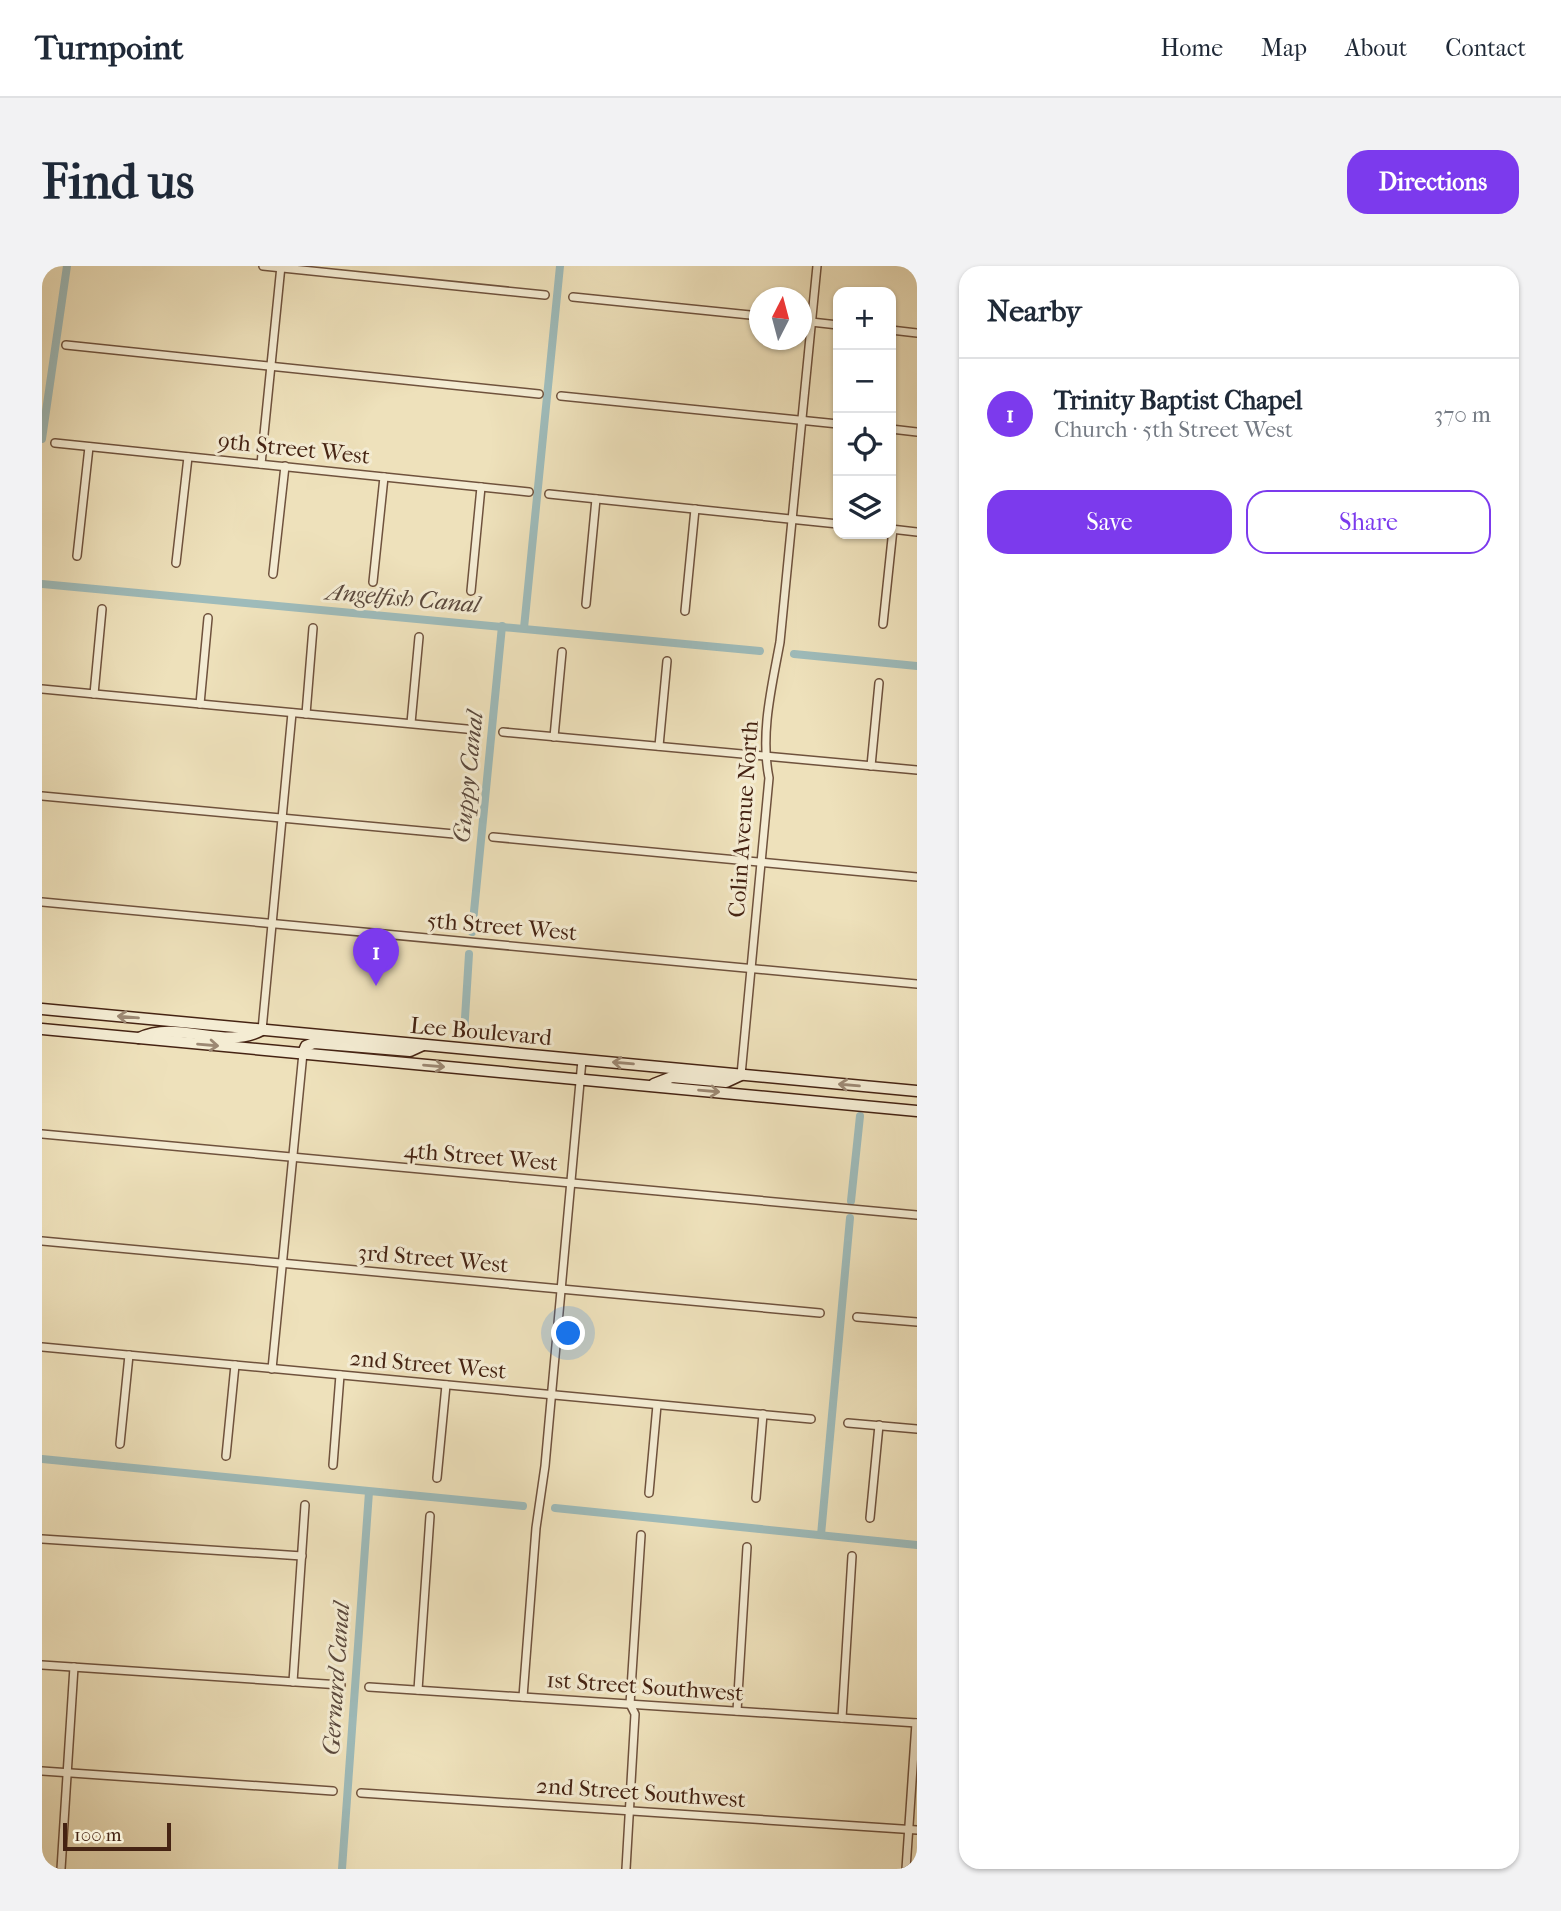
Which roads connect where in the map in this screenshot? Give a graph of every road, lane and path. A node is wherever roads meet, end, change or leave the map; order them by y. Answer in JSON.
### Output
{"nodes":[{"id":1,"x":263,"y":266,"type":"edge"},
{"id":2,"x":817,"y":266,"type":"edge"},
{"id":3,"x":281,"y":267,"type":"edge"},
{"id":4,"x":545,"y":295,"type":"dead end"},
{"id":5,"x":573,"y":298,"type":"dead end"},
{"id":6,"x":749,"y":315,"type":"edge"},
{"id":7,"x":812,"y":322,"type":"joint"},
{"id":8,"x":833,"y":324,"type":"edge"},
{"id":9,"x":896,"y":331,"type":"edge"},
{"id":10,"x":917,"y":333,"type":"edge"},
{"id":11,"x":66,"y":345,"type":"dead end"},
{"id":12,"x":809,"y":350,"type":"edge"},
{"id":13,"x":271,"y":366,"type":"junction"},
{"id":14,"x":538,"y":394,"type":"dead end"},
{"id":15,"x":561,"y":396,"type":"dead end"},
{"id":16,"x":802,"y":420,"type":"junction"},
{"id":17,"x":833,"y":423,"type":"edge"},
{"id":18,"x":896,"y":430,"type":"edge"},
{"id":19,"x":917,"y":432,"type":"edge"},
{"id":20,"x":55,"y":443,"type":"dead end"},
{"id":21,"x":89,"y":446,"type":"junction"},
{"id":22,"x":188,"y":457,"type":"junction"},
{"id":23,"x":261,"y":464,"type":"junction"},
{"id":24,"x":285,"y":466,"type":"junction"},
{"id":25,"x":384,"y":477,"type":"junction"},
{"id":26,"x":481,"y":487,"type":"junction"},
{"id":27,"x":529,"y":492,"type":"dead end"},
{"id":28,"x":549,"y":494,"type":"dead end"},
{"id":29,"x":596,"y":499,"type":"junction"},
{"id":30,"x":695,"y":509,"type":"junction"},
{"id":31,"x":792,"y":518,"type":"junction"},
{"id":32,"x":833,"y":523,"type":"edge"},
{"id":33,"x":896,"y":529,"type":"edge"},
{"id":34,"x":917,"y":531,"type":"edge"},
{"id":35,"x":891,"y":539,"type":"edge"},
{"id":36,"x":77,"y":556,"type":"dead end"},
{"id":37,"x":176,"y":564,"type":"dead end"},
{"id":38,"x":274,"y":574,"type":"dead end"},
{"id":39,"x":373,"y":582,"type":"dead end"},
{"id":40,"x":471,"y":592,"type":"dead end"},
{"id":41,"x":586,"y":604,"type":"dead end"},
{"id":42,"x":102,"y":609,"type":"dead end"},
{"id":43,"x":685,"y":611,"type":"dead end"},
{"id":44,"x":208,"y":618,"type":"dead end"},
{"id":45,"x":883,"y":624,"type":"dead end"},
{"id":46,"x":313,"y":628,"type":"dead end"},
{"id":47,"x":419,"y":637,"type":"dead end"},
{"id":48,"x":562,"y":652,"type":"dead end"},
{"id":49,"x":667,"y":661,"type":"dead end"},
{"id":50,"x":878,"y":683,"type":"dead end"},
{"id":51,"x":42,"y":689,"type":"edge"},
{"id":52,"x":94,"y":694,"type":"junction"},
{"id":53,"x":200,"y":704,"type":"junction"},
{"id":54,"x":292,"y":713,"type":"junction"},
{"id":55,"x":306,"y":714,"type":"junction"},
{"id":56,"x":411,"y":723,"type":"junction"},
{"id":57,"x":477,"y":730,"type":"dead end"},
{"id":58,"x":503,"y":732,"type":"dead end"},
{"id":59,"x":554,"y":737,"type":"junction"},
{"id":60,"x":659,"y":746,"type":"junction"},
{"id":61,"x":765,"y":756,"type":"junction"},
{"id":62,"x":871,"y":766,"type":"junction"},
{"id":63,"x":917,"y":770,"type":"edge"},
{"id":64,"x":42,"y":796,"type":"edge"},
{"id":65,"x":282,"y":818,"type":"junction"},
{"id":66,"x":465,"y":835,"type":"dead end"},
{"id":67,"x":493,"y":837,"type":"dead end"},
{"id":68,"x":761,"y":863,"type":"junction"},
{"id":69,"x":917,"y":877,"type":"edge"},
{"id":70,"x":42,"y":902,"type":"edge"},
{"id":71,"x":272,"y":924,"type":"junction"},
{"id":72,"x":751,"y":968,"type":"junction"},
{"id":73,"x":917,"y":984,"type":"edge"},
{"id":74,"x":42,"y":1009,"type":"edge"},
{"id":75,"x":42,"y":1029,"type":"edge"},
{"id":76,"x":262,"y":1030,"type":"junction"},
{"id":77,"x":138,"y":1038,"type":"junction"},
{"id":78,"x":423,"y":1045,"type":"junction"},
{"id":79,"x":303,"y":1054,"type":"junction"},
{"id":80,"x":582,"y":1060,"type":"junction"},
{"id":81,"x":741,"y":1075,"type":"junction"},
{"id":82,"x":581,"y":1079,"type":"junction"},
{"id":83,"x":650,"y":1086,"type":"junction"},
{"id":84,"x":917,"y":1091,"type":"edge"},
{"id":85,"x":917,"y":1111,"type":"edge"},
{"id":86,"x":42,"y":1134,"type":"edge"},
{"id":87,"x":293,"y":1158,"type":"junction"},
{"id":88,"x":572,"y":1184,"type":"junction"},
{"id":89,"x":917,"y":1216,"type":"edge"},
{"id":90,"x":42,"y":1241,"type":"edge"},
{"id":91,"x":282,"y":1263,"type":"junction"},
{"id":92,"x":561,"y":1289,"type":"junction"},
{"id":93,"x":820,"y":1313,"type":"dead end"},
{"id":94,"x":857,"y":1317,"type":"dead end"},
{"id":95,"x":917,"y":1322,"type":"edge"},
{"id":96,"x":42,"y":1347,"type":"edge"},
{"id":97,"x":129,"y":1355,"type":"junction"},
{"id":98,"x":235,"y":1365,"type":"junction"},
{"id":99,"x":272,"y":1369,"type":"junction"},
{"id":100,"x":340,"y":1375,"type":"junction"},
{"id":101,"x":446,"y":1385,"type":"junction"},
{"id":102,"x":551,"y":1395,"type":"junction"},
{"id":103,"x":657,"y":1405,"type":"junction"},
{"id":104,"x":763,"y":1414,"type":"junction"},
{"id":105,"x":811,"y":1419,"type":"dead end"},
{"id":106,"x":848,"y":1423,"type":"dead end"},
{"id":107,"x":879,"y":1426,"type":"junction"},
{"id":108,"x":917,"y":1429,"type":"edge"},
{"id":109,"x":120,"y":1444,"type":"dead end"},
{"id":110,"x":226,"y":1456,"type":"dead end"},
{"id":111,"x":332,"y":1465,"type":"dead end"},
{"id":112,"x":437,"y":1478,"type":"dead end"},
{"id":113,"x":649,"y":1493,"type":"dead end"},
{"id":114,"x":756,"y":1498,"type":"dead end"},
{"id":115,"x":305,"y":1505,"type":"dead end"},
{"id":116,"x":430,"y":1516,"type":"dead end"},
{"id":117,"x":870,"y":1518,"type":"dead end"},
{"id":118,"x":641,"y":1535,"type":"dead end"},
{"id":119,"x":42,"y":1539,"type":"edge"},
{"id":120,"x":747,"y":1547,"type":"dead end"},
{"id":121,"x":302,"y":1556,"type":"junction"},
{"id":122,"x":852,"y":1556,"type":"dead end"},
{"id":123,"x":42,"y":1665,"type":"edge"},
{"id":124,"x":74,"y":1667,"type":"junction"},
{"id":125,"x":293,"y":1682,"type":"junction"},
{"id":126,"x":341,"y":1685,"type":"dead end"},
{"id":127,"x":369,"y":1687,"type":"dead end"},
{"id":128,"x":418,"y":1690,"type":"junction"},
{"id":129,"x":523,"y":1697,"type":"junction"},
{"id":130,"x":630,"y":1704,"type":"junction"},
{"id":131,"x":737,"y":1711,"type":"junction"},
{"id":132,"x":842,"y":1718,"type":"junction"},
{"id":133,"x":916,"y":1723,"type":"edge"},
{"id":134,"x":42,"y":1771,"type":"edge"},
{"id":135,"x":67,"y":1773,"type":"junction"},
{"id":136,"x":333,"y":1791,"type":"dead end"},
{"id":137,"x":362,"y":1793,"type":"dead end"},
{"id":138,"x":629,"y":1811,"type":"junction"},
{"id":139,"x":913,"y":1830,"type":"edge"},
{"id":140,"x":61,"y":1869,"type":"edge"},
{"id":141,"x":626,"y":1869,"type":"edge"},
{"id":142,"x":906,"y":1869,"type":"edge"}],
"edges":[{"from":1,"to":3,"type":"street"},
{"from":2,"to":7,"type":"street","name":"Colin Avenue North"},
{"from":3,"to":4,"type":"street"},
{"from":3,"to":13,"type":"street"},
{"from":5,"to":6,"type":"street"},
{"from":7,"to":8,"type":"street"},
{"from":9,"to":10,"type":"street"},
{"from":11,"to":13,"type":"street"},
{"from":12,"to":16,"type":"street","name":"Colin Avenue North"},
{"from":13,"to":14,"type":"street"},
{"from":13,"to":23,"type":"street"},
{"from":15,"to":16,"type":"street"},
{"from":16,"to":17,"type":"street"},
{"from":16,"to":31,"type":"street","name":"Colin Avenue North"},
{"from":18,"to":19,"type":"street"},
{"from":20,"to":21,"type":"street","name":"9th Street West"},
{"from":21,"to":22,"type":"street","name":"9th Street West"},
{"from":21,"to":36,"type":"street"},
{"from":22,"to":23,"type":"street","name":"9th Street West"},
{"from":22,"to":37,"type":"street"},
{"from":23,"to":24,"type":"street","name":"9th Street West"},
{"from":24,"to":25,"type":"street","name":"9th Street West"},
{"from":24,"to":38,"type":"street"},
{"from":25,"to":26,"type":"street","name":"9th Street West"},
{"from":25,"to":39,"type":"street"},
{"from":26,"to":27,"type":"street","name":"9th Street West"},
{"from":26,"to":40,"type":"street"},
{"from":28,"to":29,"type":"street"},
{"from":29,"to":30,"type":"street"},
{"from":29,"to":41,"type":"street"},
{"from":30,"to":31,"type":"street"},
{"from":30,"to":43,"type":"street"},
{"from":31,"to":32,"type":"street"},
{"from":31,"to":61,"type":"street","name":"Colin Avenue North"},
{"from":33,"to":34,"type":"street"},
{"from":35,"to":45,"type":"street"},
{"from":42,"to":52,"type":"street"},
{"from":44,"to":53,"type":"street"},
{"from":46,"to":55,"type":"street"},
{"from":47,"to":56,"type":"street"},
{"from":48,"to":59,"type":"street"},
{"from":49,"to":60,"type":"street"},
{"from":50,"to":62,"type":"street"},
{"from":51,"to":52,"type":"street"},
{"from":52,"to":53,"type":"street"},
{"from":53,"to":54,"type":"street"},
{"from":54,"to":55,"type":"street"},
{"from":54,"to":65,"type":"street"},
{"from":55,"to":56,"type":"street"},
{"from":56,"to":57,"type":"street"},
{"from":58,"to":59,"type":"street"},
{"from":59,"to":60,"type":"street"},
{"from":60,"to":61,"type":"street"},
{"from":61,"to":62,"type":"street"},
{"from":61,"to":68,"type":"street","name":"Colin Avenue North"},
{"from":62,"to":63,"type":"street"},
{"from":64,"to":65,"type":"street"},
{"from":65,"to":66,"type":"street"},
{"from":65,"to":71,"type":"street"},
{"from":67,"to":68,"type":"street"},
{"from":68,"to":69,"type":"street"},
{"from":68,"to":72,"type":"street","name":"Colin Avenue North"},
{"from":70,"to":71,"type":"street","name":"5th Street West"},
{"from":71,"to":72,"type":"street","name":"5th Street West"},
{"from":71,"to":76,"type":"street"},
{"from":72,"to":73,"type":"street","name":"5th Street West"},
{"from":72,"to":81,"type":"street","name":"Colin Avenue North"},
{"from":76,"to":74,"type":"main road","name":"Lee Boulevard","one_way":true},
{"from":75,"to":77,"type":"main road","name":"Lee Boulevard"},
{"from":76,"to":77,"type":"main road"},
{"from":76,"to":78,"type":"main road","name":"Lee Boulevard"},
{"from":77,"to":79,"type":"main road","name":"Lee Boulevard","one_way":true},
{"from":78,"to":79,"type":"main road"},
{"from":78,"to":80,"type":"main road","name":"Lee Boulevard"},
{"from":79,"to":82,"type":"main road","name":"Lee Boulevard","one_way":true},
{"from":79,"to":87,"type":"street"},
{"from":81,"to":80,"type":"main road","name":"Lee Boulevard","one_way":true},
{"from":80,"to":82,"type":"street"},
{"from":81,"to":83,"type":"main road"},
{"from":84,"to":81,"type":"main road","name":"Lee Boulevard","one_way":true},
{"from":82,"to":83,"type":"main road","name":"Lee Boulevard"},
{"from":82,"to":88,"type":"street"},
{"from":83,"to":85,"type":"main road","name":"Lee Boulevard","one_way":true},
{"from":86,"to":87,"type":"street","name":"4th Street West"},
{"from":87,"to":88,"type":"street","name":"4th Street West"},
{"from":87,"to":91,"type":"street"},
{"from":88,"to":89,"type":"street","name":"4th Street West"},
{"from":88,"to":92,"type":"street"},
{"from":90,"to":91,"type":"street","name":"3rd Street West"},
{"from":91,"to":92,"type":"street","name":"3rd Street West"},
{"from":91,"to":99,"type":"street"},
{"from":92,"to":93,"type":"street","name":"3rd Street West"},
{"from":92,"to":102,"type":"street"},
{"from":94,"to":95,"type":"street"},
{"from":96,"to":97,"type":"street","name":"2nd Street West"},
{"from":97,"to":98,"type":"street","name":"2nd Street West"},
{"from":97,"to":109,"type":"street"},
{"from":98,"to":99,"type":"street","name":"2nd Street West"},
{"from":98,"to":110,"type":"street"},
{"from":99,"to":100,"type":"street","name":"2nd Street West"},
{"from":100,"to":101,"type":"street","name":"2nd Street West"},
{"from":100,"to":111,"type":"street"},
{"from":101,"to":102,"type":"street","name":"2nd Street West"},
{"from":101,"to":112,"type":"street"},
{"from":102,"to":103,"type":"street","name":"2nd Street West"},
{"from":102,"to":129,"type":"street"},
{"from":103,"to":104,"type":"street","name":"2nd Street West"},
{"from":103,"to":113,"type":"street"},
{"from":104,"to":105,"type":"street","name":"2nd Street West"},
{"from":104,"to":114,"type":"street"},
{"from":106,"to":107,"type":"street"},
{"from":107,"to":108,"type":"street"},
{"from":107,"to":117,"type":"street"},
{"from":115,"to":121,"type":"street"},
{"from":116,"to":128,"type":"street"},
{"from":118,"to":130,"type":"street"},
{"from":119,"to":121,"type":"street"},
{"from":120,"to":131,"type":"street"},
{"from":121,"to":125,"type":"street"},
{"from":122,"to":132,"type":"street"},
{"from":123,"to":124,"type":"street"},
{"from":124,"to":125,"type":"street"},
{"from":124,"to":135,"type":"street"},
{"from":125,"to":126,"type":"street"},
{"from":127,"to":128,"type":"street","name":"1st Street Southwest"},
{"from":128,"to":129,"type":"street","name":"1st Street Southwest"},
{"from":129,"to":130,"type":"street","name":"1st Street Southwest"},
{"from":130,"to":131,"type":"street","name":"1st Street Southwest"},
{"from":130,"to":138,"type":"street"},
{"from":131,"to":132,"type":"street","name":"1st Street Southwest"},
{"from":132,"to":133,"type":"street","name":"1st Street Southwest"},
{"from":133,"to":139,"type":"street"},
{"from":134,"to":135,"type":"street"},
{"from":135,"to":136,"type":"street"},
{"from":135,"to":140,"type":"street"},
{"from":137,"to":138,"type":"street","name":"2nd Street Southwest"},
{"from":138,"to":139,"type":"street","name":"2nd Street Southwest"},
{"from":138,"to":141,"type":"street"},
{"from":139,"to":142,"type":"street"}]}
